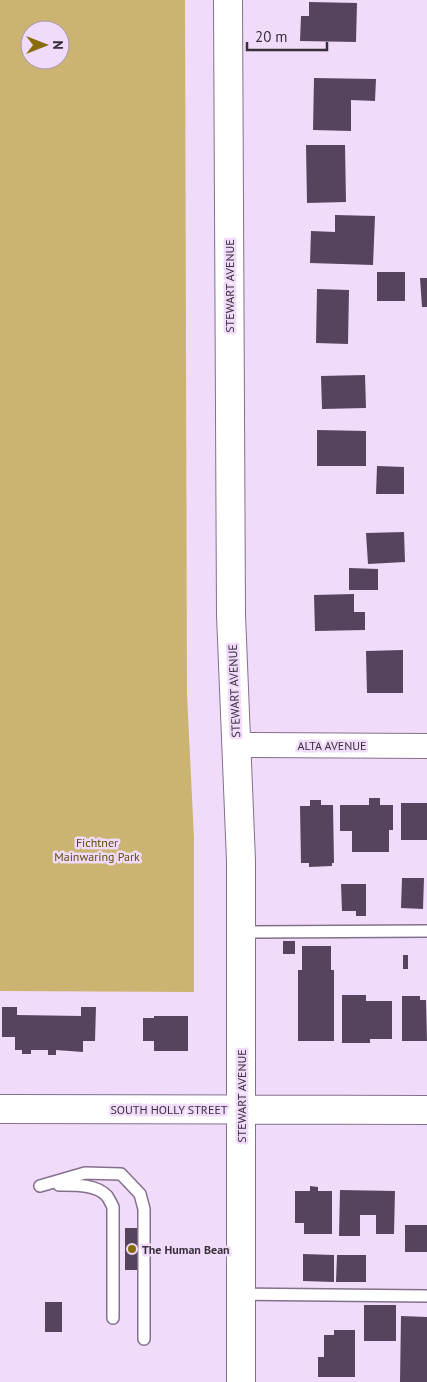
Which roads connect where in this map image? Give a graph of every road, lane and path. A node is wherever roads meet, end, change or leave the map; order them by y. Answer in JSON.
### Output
{"nodes":[{"id":1,"x":228,"y":0,"type":"edge"},
{"id":2,"x":236,"y":745,"type":"junction"},
{"id":3,"x":427,"y":746,"type":"edge"},
{"id":4,"x":427,"y":931,"type":"edge"},
{"id":5,"x":241,"y":932,"type":"junction"},
{"id":6,"x":0,"y":1109,"type":"edge"},
{"id":7,"x":241,"y":1109,"type":"junction"},
{"id":8,"x":427,"y":1110,"type":"edge"},
{"id":9,"x":241,"y":1294,"type":"junction"},
{"id":10,"x":427,"y":1296,"type":"edge"},
{"id":11,"x":113,"y":1318,"type":"dead end"},
{"id":12,"x":144,"y":1339,"type":"dead end"},
{"id":13,"x":241,"y":1382,"type":"edge"}],
"edges":[{"from":1,"to":2,"type":"main road","name":"STEWART AVENUE"},
{"from":2,"to":3,"type":"street","name":"ALTA AVENUE"},
{"from":2,"to":5,"type":"main road","name":"STEWART AVENUE"},
{"from":4,"to":5,"type":"lane"},
{"from":5,"to":7,"type":"main road","name":"STEWART AVENUE"},
{"from":6,"to":7,"type":"main road","name":"SOUTH HOLLY STREET"},
{"from":7,"to":8,"type":"main road","name":"SOUTH HOLLY STREET"},
{"from":7,"to":9,"type":"main road","name":"STEWART AVENUE"},
{"from":9,"to":10,"type":"lane"},
{"from":9,"to":13,"type":"main road","name":"STEWART AVENUE"},
{"from":11,"to":12,"type":"lane"}]}
